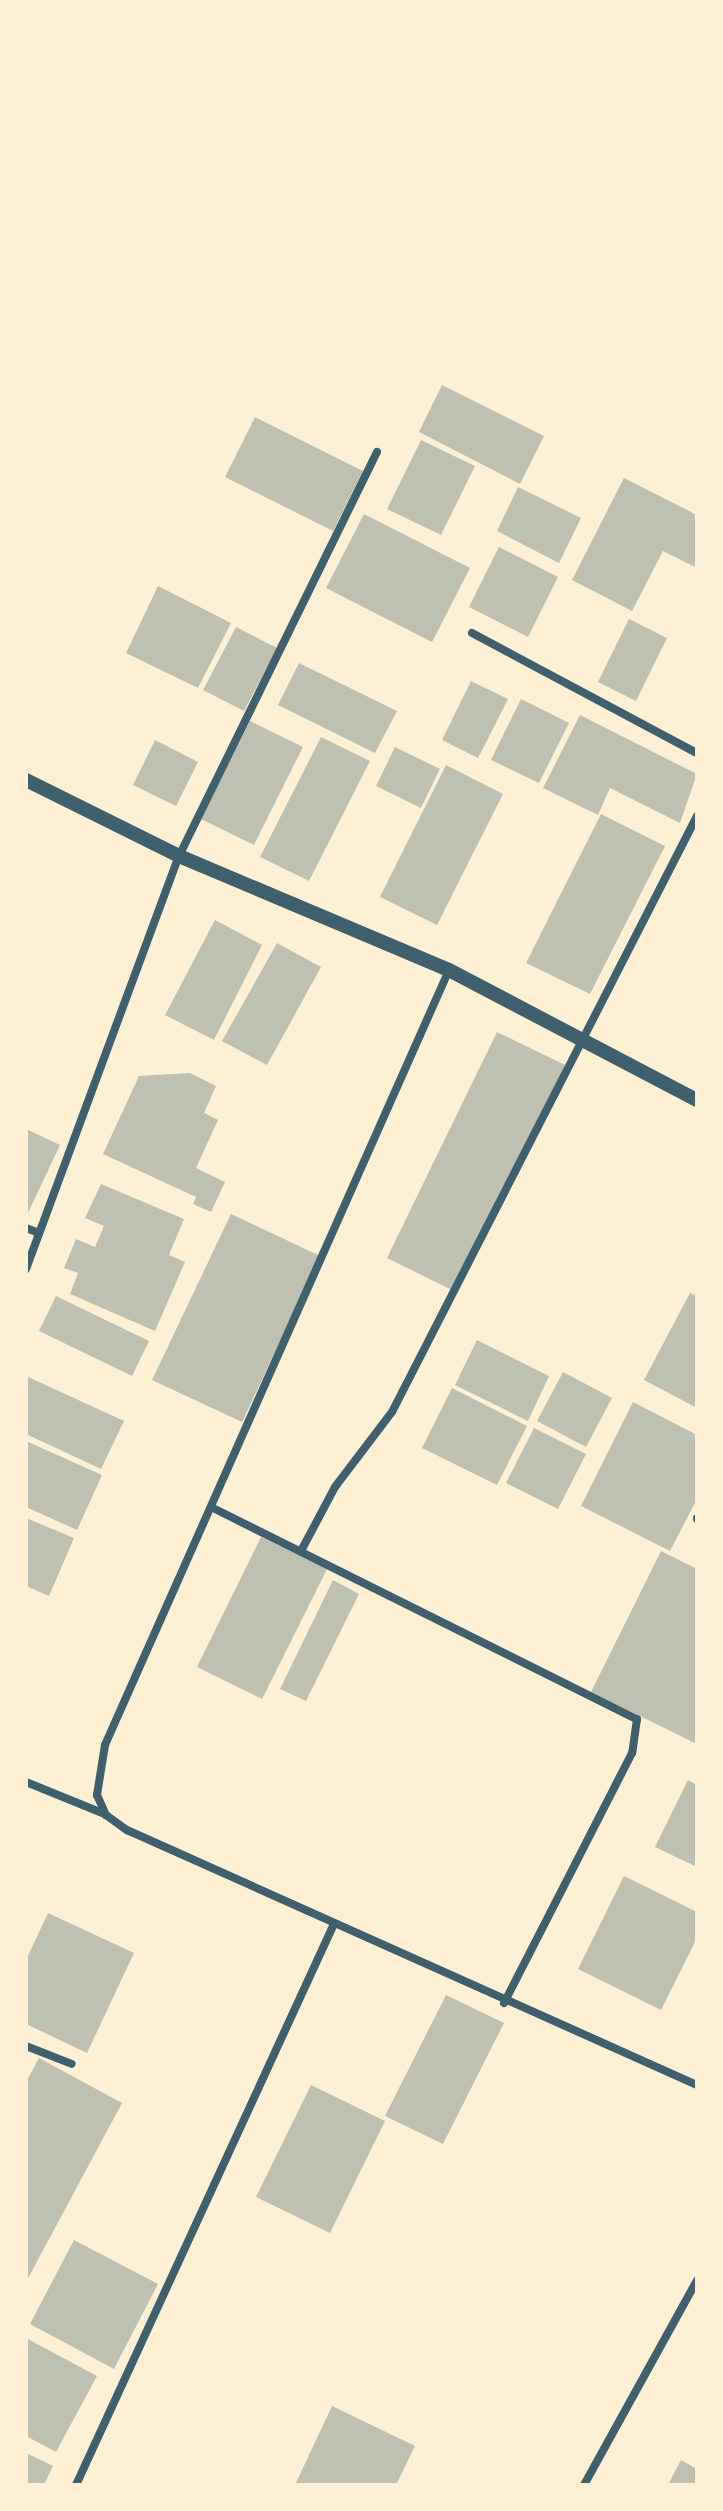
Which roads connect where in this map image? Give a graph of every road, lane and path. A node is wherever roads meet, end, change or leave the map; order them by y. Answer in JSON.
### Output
{"nodes":[{"id":1,"x":377,"y":452,"type":"dead end"},
{"id":2,"x":472,"y":633,"type":"dead end"},
{"id":3,"x":697,"y":753,"type":"edge"},
{"id":4,"x":26,"y":780,"type":"edge"},
{"id":5,"x":697,"y":816,"type":"edge"},
{"id":6,"x":179,"y":856,"type":"junction"},
{"id":7,"x":449,"y":970,"type":"junction"},
{"id":8,"x":583,"y":1043,"type":"junction"},
{"id":9,"x":697,"y":1100,"type":"edge"},
{"id":10,"x":26,"y":1228,"type":"edge"},
{"id":11,"x":39,"y":1233,"type":"junction"},
{"id":12,"x":26,"y":1269,"type":"edge"},
{"id":13,"x":211,"y":1507,"type":"junction"},
{"id":14,"x":301,"y":1551,"type":"junction"},
{"id":15,"x":26,"y":1782,"type":"edge"},
{"id":16,"x":106,"y":1815,"type":"junction"},
{"id":17,"x":333,"y":1926,"type":"junction"},
{"id":18,"x":504,"y":2003,"type":"junction"},
{"id":19,"x":26,"y":2046,"type":"edge"},
{"id":20,"x":72,"y":2064,"type":"dead end"},
{"id":21,"x":697,"y":2085,"type":"edge"},
{"id":22,"x":697,"y":2280,"type":"edge"},
{"id":23,"x":76,"y":2485,"type":"edge"},
{"id":24,"x":584,"y":2485,"type":"edge"}],
"edges":[{"from":1,"to":6,"type":"street"},
{"from":2,"to":3,"type":"street"},
{"from":4,"to":6,"type":"street"},
{"from":5,"to":8,"type":"street"},
{"from":6,"to":7,"type":"street"},
{"from":6,"to":11,"type":"street"},
{"from":7,"to":8,"type":"street"},
{"from":7,"to":13,"type":"street"},
{"from":8,"to":9,"type":"street"},
{"from":8,"to":14,"type":"street"},
{"from":10,"to":11,"type":"street"},
{"from":11,"to":12,"type":"street"},
{"from":13,"to":14,"type":"street"},
{"from":13,"to":16,"type":"street"},
{"from":14,"to":18,"type":"street"},
{"from":15,"to":16,"type":"street"},
{"from":16,"to":17,"type":"street"},
{"from":17,"to":18,"type":"street"},
{"from":17,"to":23,"type":"street"},
{"from":18,"to":21,"type":"street"},
{"from":19,"to":20,"type":"street"},
{"from":22,"to":24,"type":"street"}]}
